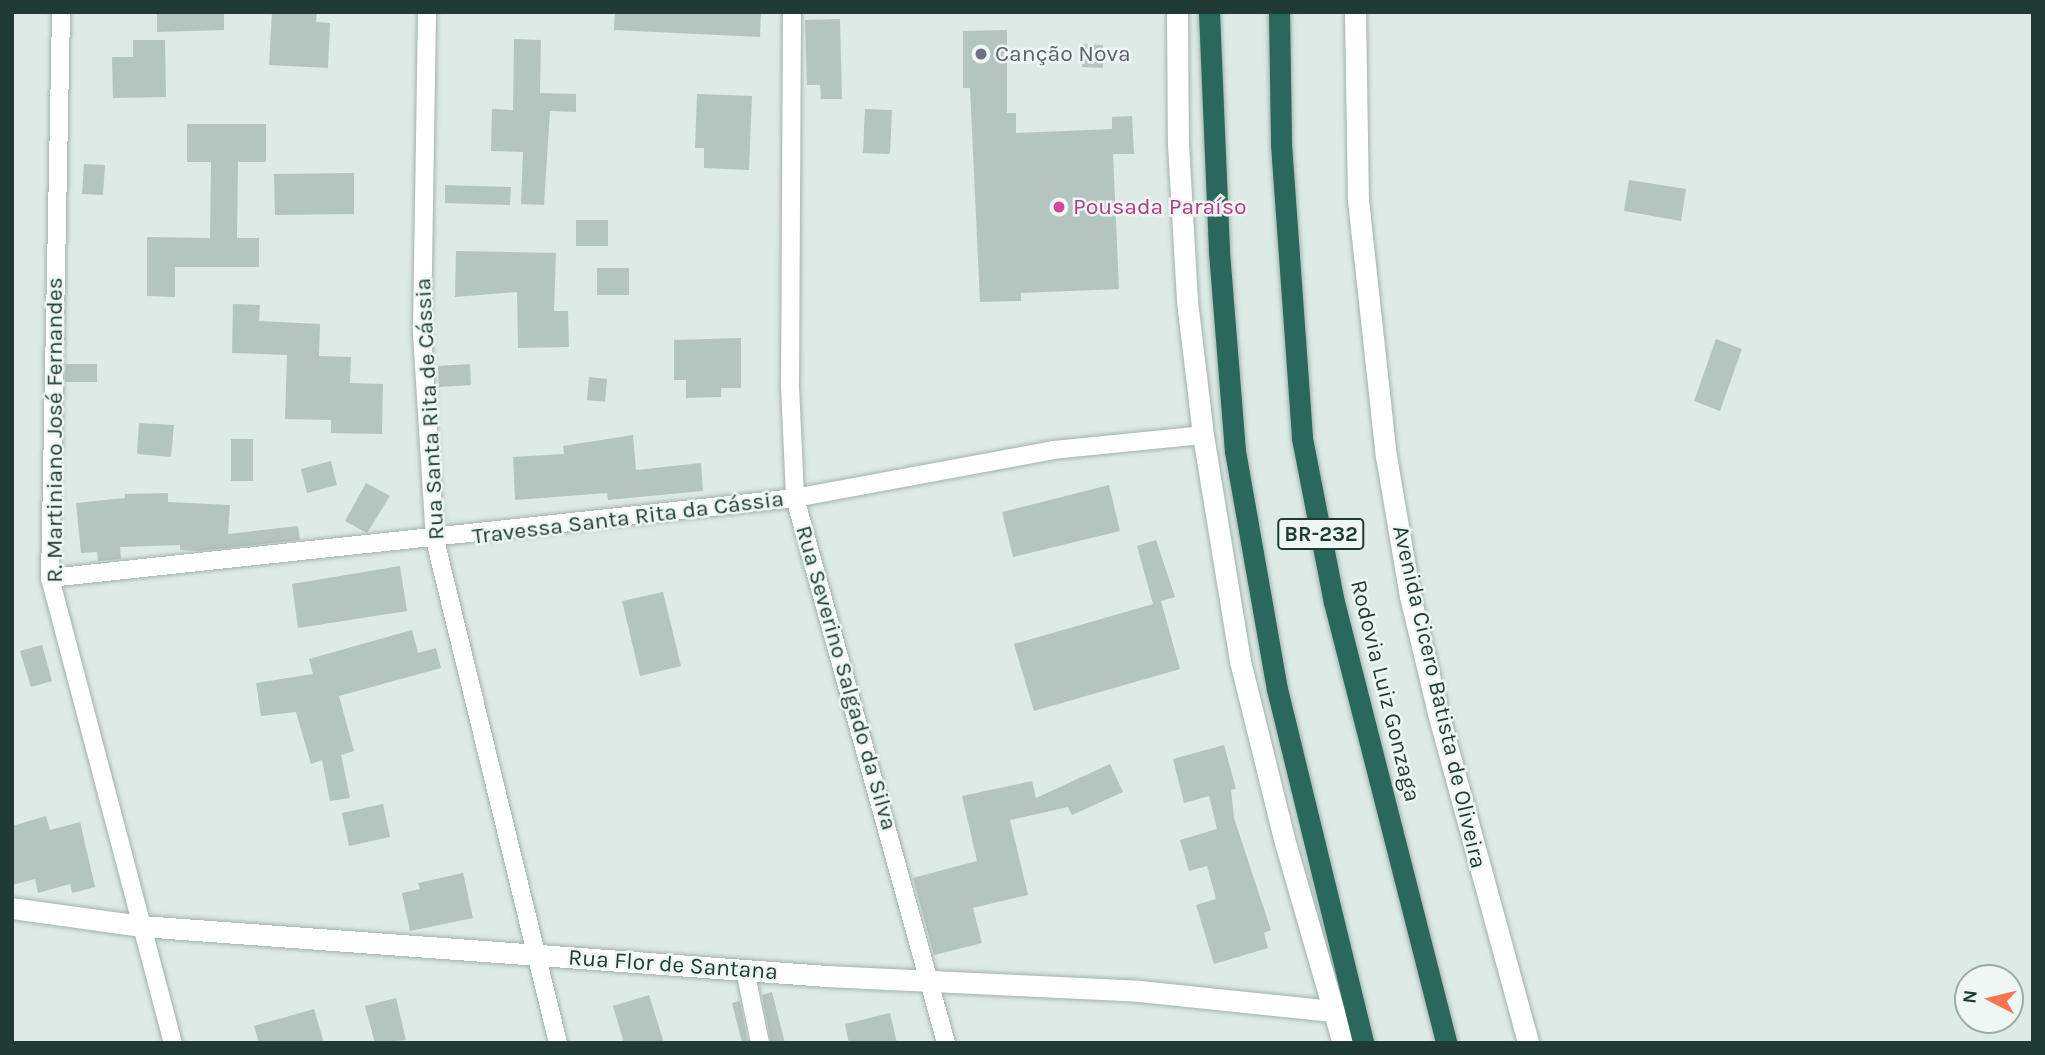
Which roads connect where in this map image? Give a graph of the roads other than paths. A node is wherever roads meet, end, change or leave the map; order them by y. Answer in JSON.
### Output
{"nodes":[{"id":1,"x":61,"y":12,"type":"edge"},
{"id":2,"x":428,"y":12,"type":"edge"},
{"id":3,"x":793,"y":12,"type":"edge"},
{"id":4,"x":1177,"y":12,"type":"edge"},
{"id":5,"x":1209,"y":12,"type":"edge"},
{"id":6,"x":1279,"y":12,"type":"edge"},
{"id":7,"x":1355,"y":12,"type":"edge"},
{"id":8,"x":1203,"y":435,"type":"junction"},
{"id":9,"x":795,"y":498,"type":"junction"},
{"id":10,"x":435,"y":540,"type":"junction"},
{"id":11,"x":50,"y":578,"type":"junction"},
{"id":12,"x":12,"y":908,"type":"edge"},
{"id":13,"x":141,"y":926,"type":"junction"},
{"id":14,"x":534,"y":956,"type":"junction"},
{"id":15,"x":745,"y":970,"type":"junction"},
{"id":16,"x":930,"y":981,"type":"junction"},
{"id":17,"x":1334,"y":1011,"type":"junction"},
{"id":18,"x":173,"y":1043,"type":"edge"},
{"id":19,"x":558,"y":1043,"type":"edge"},
{"id":20,"x":761,"y":1043,"type":"edge"},
{"id":21,"x":946,"y":1043,"type":"edge"},
{"id":22,"x":1343,"y":1043,"type":"edge"},
{"id":23,"x":1363,"y":1043,"type":"edge"},
{"id":24,"x":1446,"y":1043,"type":"edge"},
{"id":25,"x":1528,"y":1043,"type":"edge"}],
"edges":[{"from":1,"to":11,"type":"street","name":"R. Martiniano José Fernandes"},
{"from":2,"to":10,"type":"street","name":"Rua Santa Rita de Cássia"},
{"from":3,"to":9,"type":"street","name":"Rua Severino Salgado da Silva"},
{"from":4,"to":8,"type":"main road"},
{"from":5,"to":23,"type":"highway","number":"BR-232"},
{"from":6,"to":24,"type":"highway","name":"Rodovia Luiz Gonzaga","number":"BR-232"},
{"from":7,"to":25,"type":"main road","name":"Avenida Cicero Batista de Oliveira"},
{"from":8,"to":9,"type":"street","name":"Travessa Santa Rita da Cássia"},
{"from":8,"to":17,"type":"main road"},
{"from":9,"to":10,"type":"street","name":"Travessa Santa Rita da Cássia"},
{"from":9,"to":16,"type":"street","name":"Rua Severino Salgado da Silva"},
{"from":10,"to":11,"type":"street","name":"Travessa Santa Rita da Cássia"},
{"from":10,"to":14,"type":"street","name":"Rua Santa Rita de Cássia"},
{"from":11,"to":13,"type":"street","name":"R. Martiniano José Fernandes"},
{"from":12,"to":13,"type":"main road","name":"Rua Flor de Santana"},
{"from":13,"to":14,"type":"main road","name":"Rua Flor de Santana"},
{"from":13,"to":18,"type":"street","name":"R. Martiniano José Fernandes"},
{"from":14,"to":15,"type":"main road","name":"Rua Flor de Santana"},
{"from":14,"to":19,"type":"street","name":"Rua Santa Rita de Cássia"},
{"from":15,"to":16,"type":"main road","name":"Rua Flor de Santana"},
{"from":15,"to":20,"type":"street"},
{"from":16,"to":17,"type":"main road","name":"Rua Flor de Santana"},
{"from":16,"to":21,"type":"street","name":"Rua Severino Salgado da Silva"},
{"from":17,"to":22,"type":"main road"}]}
